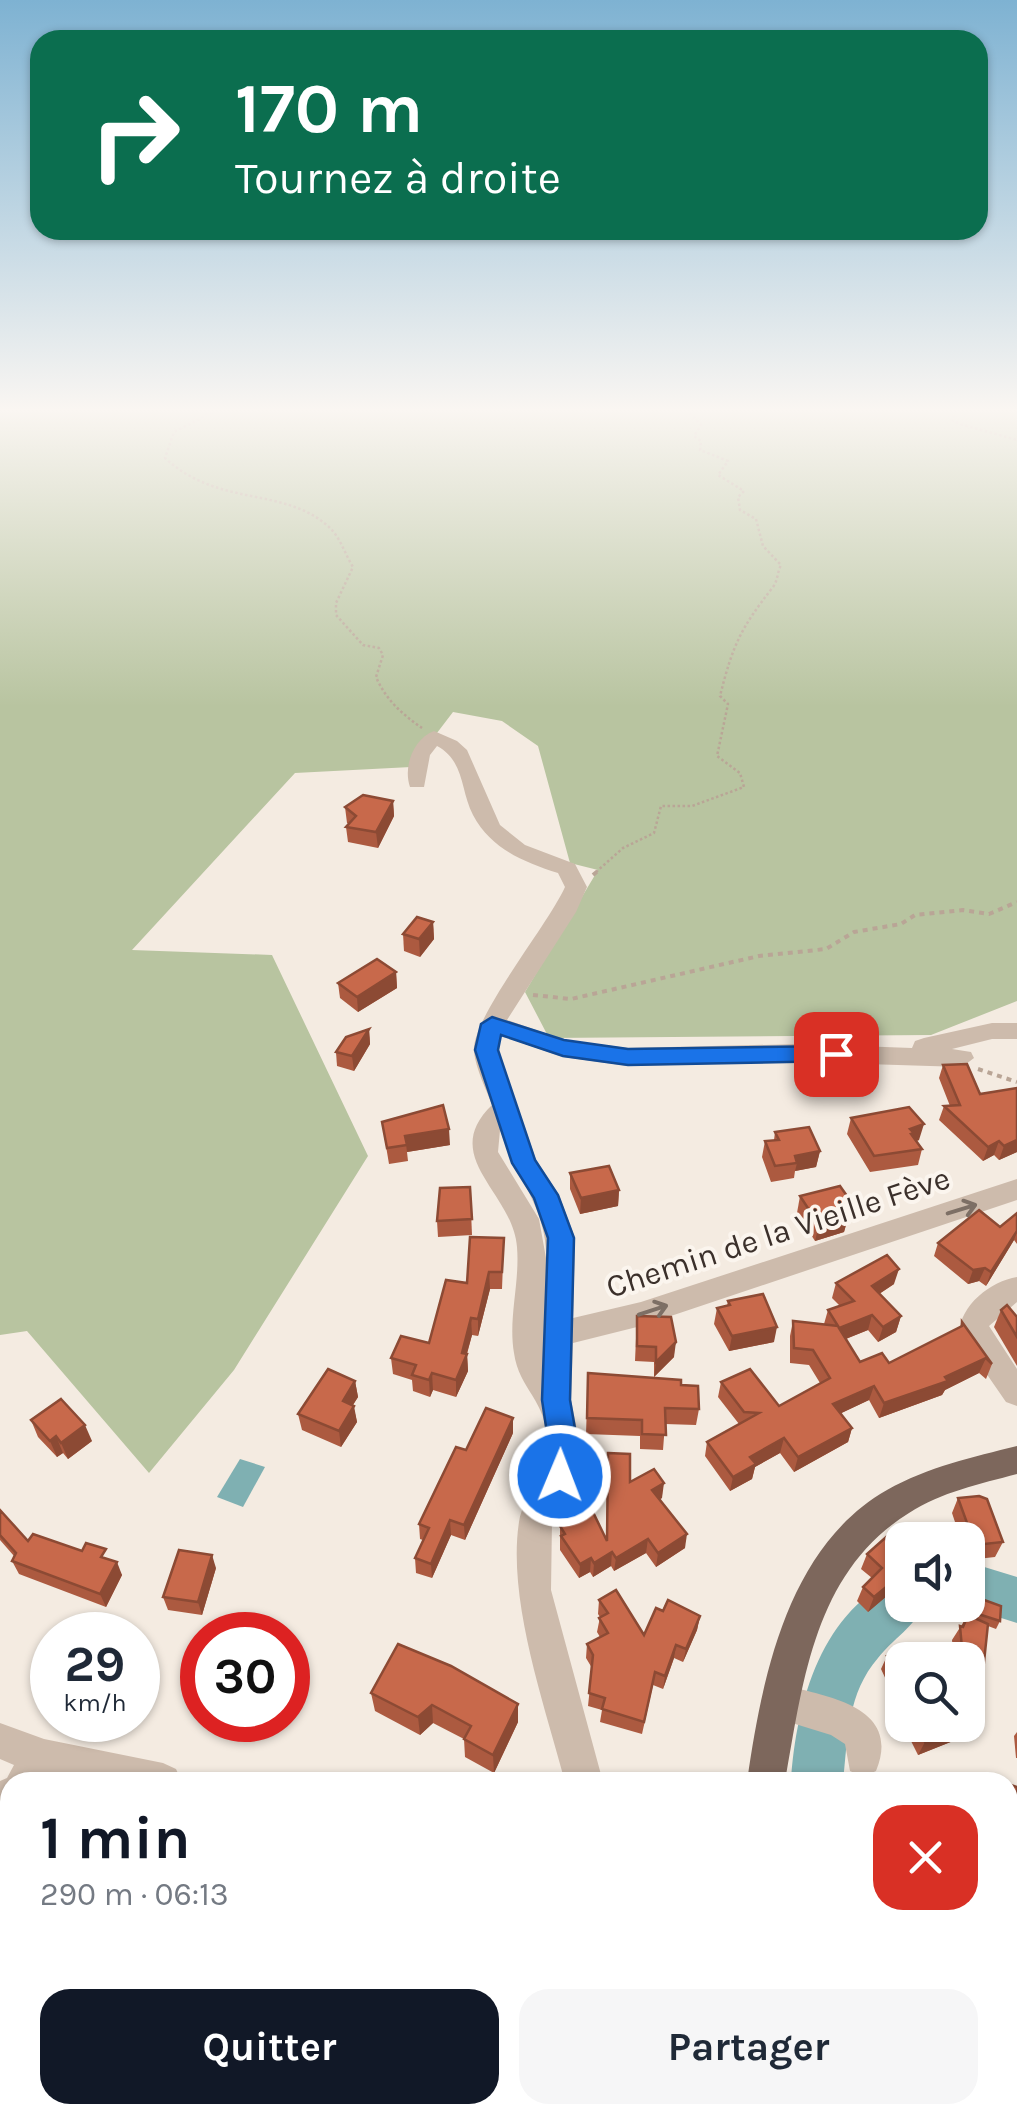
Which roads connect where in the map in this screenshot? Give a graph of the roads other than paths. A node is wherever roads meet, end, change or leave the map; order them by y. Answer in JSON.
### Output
{"nodes":[{"id":1,"x":417,"y":783,"type":"dead end"},
{"id":2,"x":492,"y":1024,"type":"junction"},
{"id":3,"x":1017,"y":1032,"type":"edge"},
{"id":4,"x":870,"y":1054,"type":"junction"},
{"id":5,"x":962,"y":1058,"type":"dead end"},
{"id":6,"x":507,"y":1107,"type":"junction"},
{"id":7,"x":1017,"y":1189,"type":"edge"},
{"id":8,"x":1015,"y":1288,"type":"edge"},
{"id":9,"x":559,"y":1334,"type":"junction"},
{"id":10,"x":1017,"y":1393,"type":"edge"},
{"id":11,"x":556,"y":1400,"type":"junction"},
{"id":12,"x":1017,"y":1460,"type":"edge"},
{"id":13,"x":809,"y":1710,"type":"junction"},
{"id":14,"x":0,"y":1741,"type":"edge"},
{"id":15,"x":862,"y":1758,"type":"dead end"},
{"id":16,"x":34,"y":1770,"type":"edge"},
{"id":17,"x":581,"y":1772,"type":"edge"},
{"id":18,"x":772,"y":1772,"type":"edge"}],
"edges":[{"from":1,"to":2,"type":"street"},
{"from":2,"to":4,"type":"street"},
{"from":2,"to":6,"type":"street"},
{"from":3,"to":4,"type":"street"},
{"from":4,"to":5,"type":"street"},
{"from":6,"to":9,"type":"street"},
{"from":6,"to":11,"type":"street"},
{"from":9,"to":7,"type":"street","name":"Chemin de la Vieille Fève","one_way":true},
{"from":8,"to":10,"type":"street"},
{"from":9,"to":11,"type":"street"},
{"from":11,"to":17,"type":"street"},
{"from":12,"to":13,"type":"main road"},
{"from":13,"to":15,"type":"street"},
{"from":13,"to":18,"type":"main road"},
{"from":14,"to":16,"type":"street"}]}
